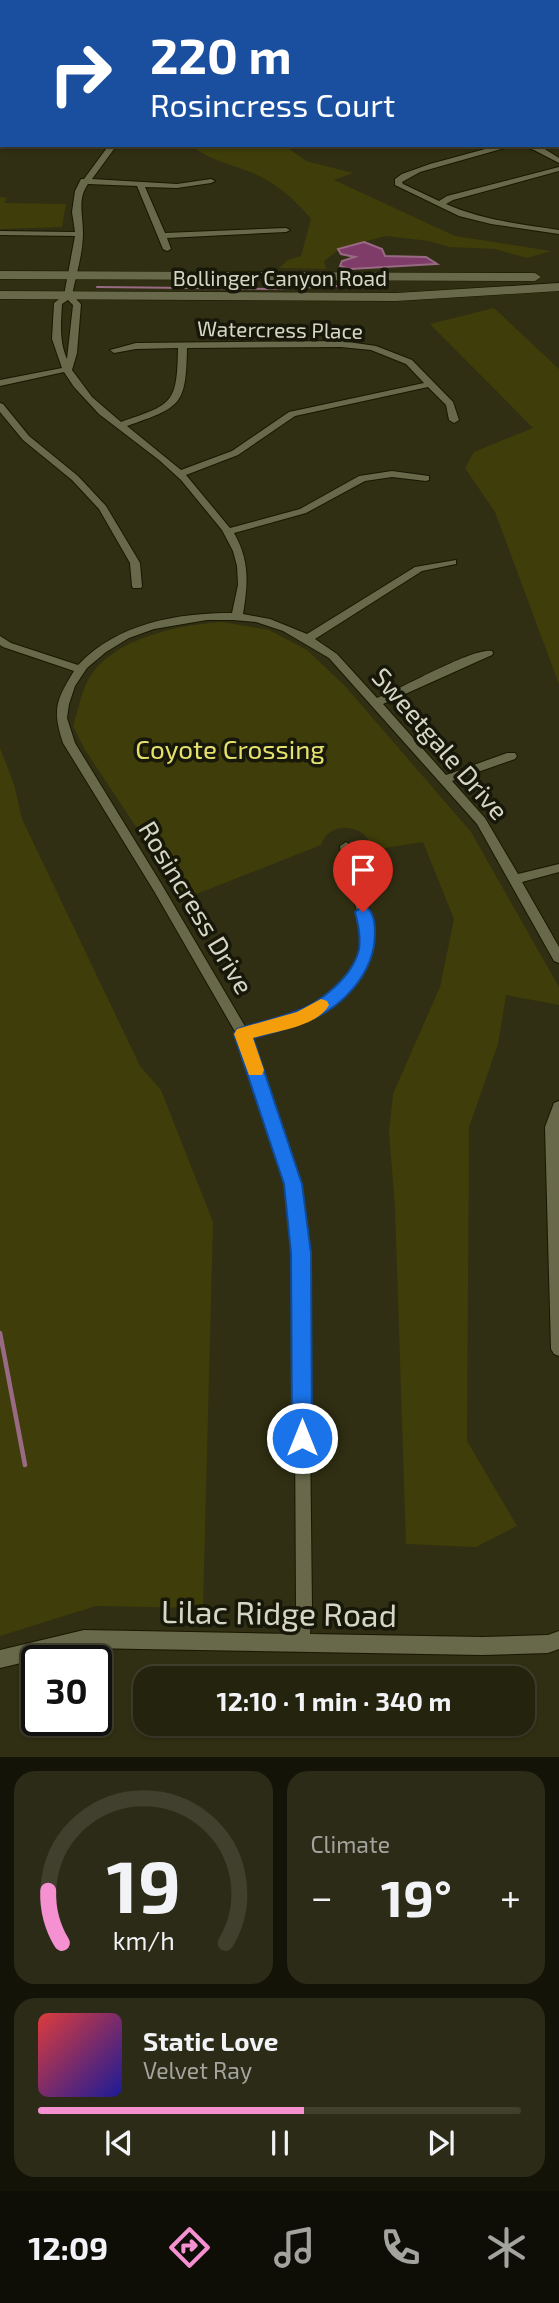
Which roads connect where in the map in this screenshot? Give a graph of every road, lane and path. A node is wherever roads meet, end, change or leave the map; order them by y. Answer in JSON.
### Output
{"nodes":[{"id":1,"x":111,"y":147,"type":"edge"},
{"id":2,"x":504,"y":147,"type":"edge"},
{"id":3,"x":533,"y":147,"type":"edge"},
{"id":4,"x":559,"y":161,"type":"edge"},
{"id":5,"x":559,"y":169,"type":"edge"},
{"id":6,"x":84,"y":181,"type":"junction"},
{"id":7,"x":211,"y":181,"type":"dead end"},
{"id":8,"x":140,"y":185,"type":"junction"},
{"id":9,"x":439,"y":204,"type":"junction"},
{"id":10,"x":286,"y":230,"type":"dead end"},
{"id":11,"x":559,"y":232,"type":"edge"},
{"id":12,"x":0,"y":233,"type":"edge"},
{"id":13,"x":79,"y":234,"type":"junction"},
{"id":14,"x":163,"y":236,"type":"junction"},
{"id":15,"x":167,"y":249,"type":"dead end"},
{"id":16,"x":0,"y":275,"type":"edge"},
{"id":17,"x":72,"y":276,"type":"junction"},
{"id":18,"x":559,"y":276,"type":"edge"},
{"id":19,"x":559,"y":287,"type":"edge"},
{"id":20,"x":0,"y":295,"type":"edge"},
{"id":21,"x":68,"y":296,"type":"junction"},
{"id":22,"x":183,"y":345,"type":"junction"},
{"id":23,"x":114,"y":351,"type":"dead end"},
{"id":24,"x":68,"y":369,"type":"junction"},
{"id":25,"x":0,"y":383,"type":"edge"},
{"id":26,"x":430,"y":384,"type":"junction"},
{"id":27,"x":0,"y":406,"type":"edge"},
{"id":28,"x":454,"y":420,"type":"dead end"},
{"id":29,"x":119,"y":426,"type":"junction"},
{"id":30,"x":180,"y":474,"type":"junction"},
{"id":31,"x":426,"y":478,"type":"dead end"},
{"id":32,"x":228,"y":532,"type":"junction"},
{"id":33,"x":452,"y":562,"type":"dead end"},
{"id":34,"x":137,"y":586,"type":"dead end"},
{"id":35,"x":237,"y":617,"type":"junction"},
{"id":36,"x":309,"y":638,"type":"junction"},
{"id":37,"x":0,"y":639,"type":"edge"},
{"id":38,"x":488,"y":653,"type":"dead end"},
{"id":39,"x":80,"y":670,"type":"junction"},
{"id":40,"x":376,"y":703,"type":"junction"},
{"id":41,"x":512,"y":756,"type":"dead end"},
{"id":42,"x":444,"y":780,"type":"junction"},
{"id":43,"x":345,"y":846,"type":"dead end"},
{"id":44,"x":559,"y":868,"type":"edge"},
{"id":45,"x":517,"y":879,"type":"junction"},
{"id":46,"x":559,"y":958,"type":"edge"},
{"id":47,"x":243,"y":1034,"type":"junction"},
{"id":48,"x":559,"y":1107,"type":"edge"},
{"id":49,"x":559,"y":1349,"type":"edge"},
{"id":50,"x":559,"y":1640,"type":"edge"},
{"id":51,"x":300,"y":1643,"type":"junction"},
{"id":52,"x":0,"y":1659,"type":"edge"}],
"edges":[{"from":1,"to":6,"type":"street"},
{"from":2,"to":9,"type":"street"},
{"from":3,"to":4,"type":"street"},
{"from":5,"to":9,"type":"street"},
{"from":6,"to":8,"type":"street"},
{"from":6,"to":13,"type":"street"},
{"from":7,"to":8,"type":"street"},
{"from":8,"to":14,"type":"street"},
{"from":9,"to":11,"type":"street"},
{"from":10,"to":14,"type":"street"},
{"from":12,"to":13,"type":"street"},
{"from":13,"to":17,"type":"street"},
{"from":14,"to":15,"type":"street"},
{"from":16,"to":17,"type":"main road","name":"Bollinger Canyon Road"},
{"from":17,"to":18,"type":"main road","name":"Bollinger Canyon Road"},
{"from":17,"to":21,"type":"street"},
{"from":19,"to":21,"type":"main road","name":"Bollinger Canyon Road"},
{"from":20,"to":21,"type":"main road","name":"Bollinger Canyon Road"},
{"from":21,"to":24,"type":"street"},
{"from":21,"to":24,"type":"street"},
{"from":22,"to":23,"type":"street","name":"Watercress Place"},
{"from":22,"to":26,"type":"street","name":"Watercress Place"},
{"from":22,"to":29,"type":"street"},
{"from":24,"to":25,"type":"street"},
{"from":24,"to":29,"type":"street"},
{"from":26,"to":28,"type":"street","name":"Watercress Place"},
{"from":26,"to":30,"type":"street"},
{"from":27,"to":34,"type":"street"},
{"from":29,"to":30,"type":"street"},
{"from":30,"to":32,"type":"street"},
{"from":31,"to":32,"type":"street"},
{"from":32,"to":35,"type":"street"},
{"from":33,"to":36,"type":"street"},
{"from":35,"to":36,"type":"street","name":"Sweetgale Drive"},
{"from":35,"to":39,"type":"street","name":"Rosincress Drive"},
{"from":36,"to":40,"type":"street","name":"Sweetgale Drive"},
{"from":37,"to":39,"type":"street"},
{"from":38,"to":40,"type":"street"},
{"from":39,"to":47,"type":"street","name":"Rosincress Drive"},
{"from":40,"to":42,"type":"street","name":"Sweetgale Drive"},
{"from":41,"to":42,"type":"street"},
{"from":42,"to":45,"type":"street","name":"Sweetgale Drive"},
{"from":43,"to":47,"type":"street"},
{"from":44,"to":45,"type":"street"},
{"from":45,"to":46,"type":"street","name":"Sweetgale Drive"},
{"from":47,"to":51,"type":"street","name":"Rosincress Drive"},
{"from":48,"to":49,"type":"street"},
{"from":50,"to":51,"type":"street","name":"Lilac Ridge Road"},
{"from":51,"to":52,"type":"street","name":"Lilac Ridge Road"}]}
